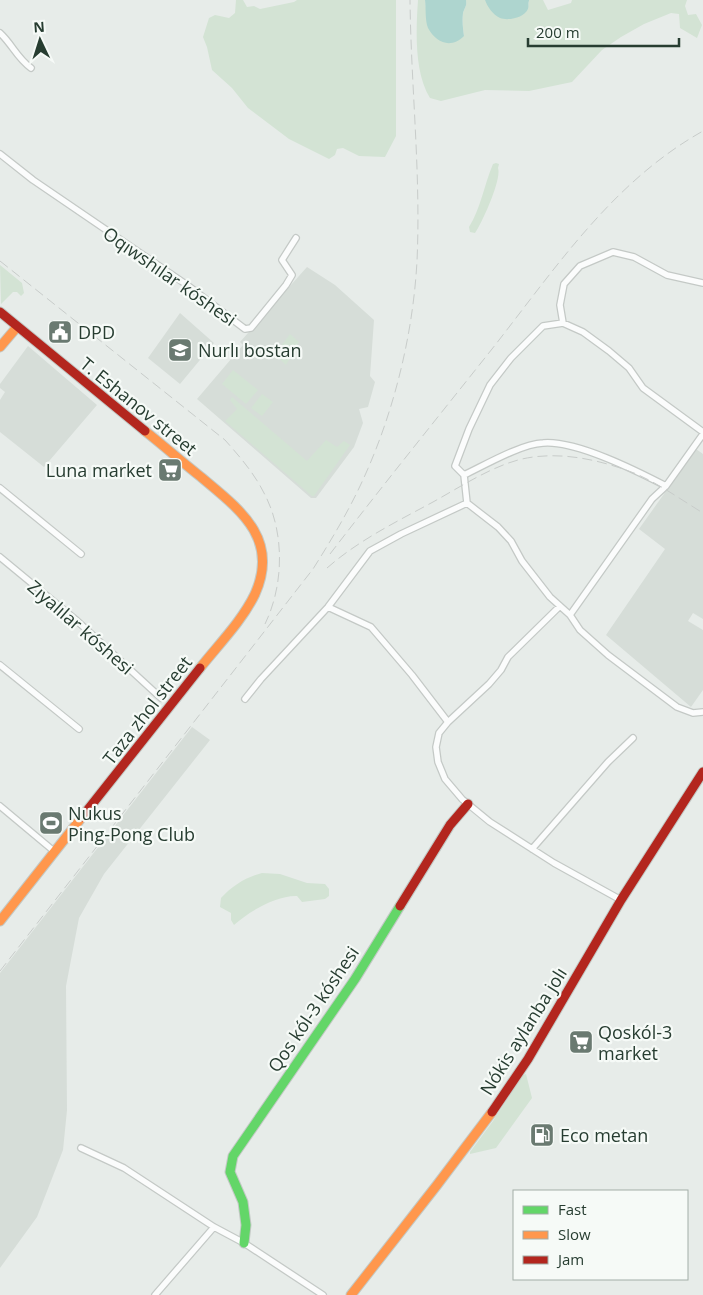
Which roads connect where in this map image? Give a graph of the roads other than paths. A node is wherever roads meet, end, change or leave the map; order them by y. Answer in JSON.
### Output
{"nodes":[{"id":1,"x":0,"y":33,"type":"edge"},
{"id":2,"x":31,"y":68,"type":"dead end"},
{"id":3,"x":0,"y":154,"type":"edge"},
{"id":4,"x":296,"y":238,"type":"dead end"},
{"id":5,"x":703,"y":283,"type":"edge"},
{"id":6,"x":0,"y":312,"type":"edge"},
{"id":7,"x":563,"y":323,"type":"junction"},
{"id":8,"x":17,"y":327,"type":"junction"},
{"id":9,"x":0,"y":347,"type":"edge"},
{"id":10,"x":703,"y":433,"type":"edge"},
{"id":11,"x":464,"y":475,"type":"junction"},
{"id":12,"x":666,"y":486,"type":"junction"},
{"id":13,"x":0,"y":488,"type":"edge"},
{"id":14,"x":467,"y":503,"type":"junction"},
{"id":15,"x":234,"y":506,"type":"joint"},
{"id":16,"x":81,"y":554,"type":"dead end"},
{"id":17,"x":0,"y":557,"type":"edge"},
{"id":18,"x":328,"y":606,"type":"junction"},
{"id":19,"x":560,"y":606,"type":"junction"},
{"id":20,"x":570,"y":615,"type":"junction"},
{"id":21,"x":0,"y":664,"type":"edge"},
{"id":22,"x":161,"y":698,"type":"dead end"},
{"id":23,"x":245,"y":699,"type":"dead end"},
{"id":24,"x":703,"y":712,"type":"edge"},
{"id":25,"x":448,"y":722,"type":"junction"},
{"id":26,"x":79,"y":728,"type":"dead end"},
{"id":27,"x":633,"y":738,"type":"dead end"},
{"id":28,"x":703,"y":772,"type":"edge"},
{"id":29,"x":468,"y":804,"type":"junction"},
{"id":30,"x":0,"y":806,"type":"edge"},
{"id":31,"x":532,"y":849,"type":"junction"},
{"id":32,"x":55,"y":852,"type":"junction"},
{"id":33,"x":621,"y":900,"type":"junction"},
{"id":34,"x":0,"y":921,"type":"edge"},
{"id":35,"x":81,"y":1148,"type":"dead end"},
{"id":36,"x":214,"y":1227,"type":"junction"},
{"id":37,"x":244,"y":1243,"type":"junction"},
{"id":38,"x":155,"y":1295,"type":"edge"},
{"id":39,"x":323,"y":1295,"type":"edge"},
{"id":40,"x":352,"y":1295,"type":"edge"}],
"edges":[{"from":1,"to":2,"type":"street"},
{"from":3,"to":4,"type":"street","name":"Oqıwshılar kóshesi"},
{"from":5,"to":7,"type":"street"},
{"from":6,"to":8,"type":"main road","name":"T. Eshanov street"},
{"from":7,"to":10,"type":"street"},
{"from":7,"to":11,"type":"street"},
{"from":8,"to":9,"type":"main road"},
{"from":8,"to":15,"type":"main road","name":"T. Eshanov street"},
{"from":10,"to":12,"type":"street"},
{"from":11,"to":12,"type":"street"},
{"from":11,"to":14,"type":"street"},
{"from":12,"to":20,"type":"street"},
{"from":13,"to":16,"type":"street"},
{"from":14,"to":18,"type":"street"},
{"from":14,"to":19,"type":"street"},
{"from":15,"to":32,"type":"main road","name":"Taza zhol street"},
{"from":17,"to":22,"type":"street","name":"Zıyalılar kóshesi"},
{"from":18,"to":23,"type":"street"},
{"from":18,"to":25,"type":"street"},
{"from":19,"to":20,"type":"street"},
{"from":19,"to":25,"type":"street"},
{"from":20,"to":24,"type":"street"},
{"from":21,"to":26,"type":"street"},
{"from":25,"to":29,"type":"street"},
{"from":27,"to":31,"type":"street"},
{"from":28,"to":33,"type":"main road","name":"Nókis aylanba jolı"},
{"from":29,"to":31,"type":"street"},
{"from":29,"to":37,"type":"main road","name":"Qos kól-3 kóshesi"},
{"from":30,"to":32,"type":"street"},
{"from":31,"to":33,"type":"street"},
{"from":32,"to":34,"type":"main road","name":"Taza zhol street"},
{"from":33,"to":40,"type":"main road","name":"Nókis aylanba jolı"},
{"from":35,"to":36,"type":"street"},
{"from":36,"to":37,"type":"street"},
{"from":36,"to":38,"type":"street"},
{"from":37,"to":39,"type":"street"}]}
